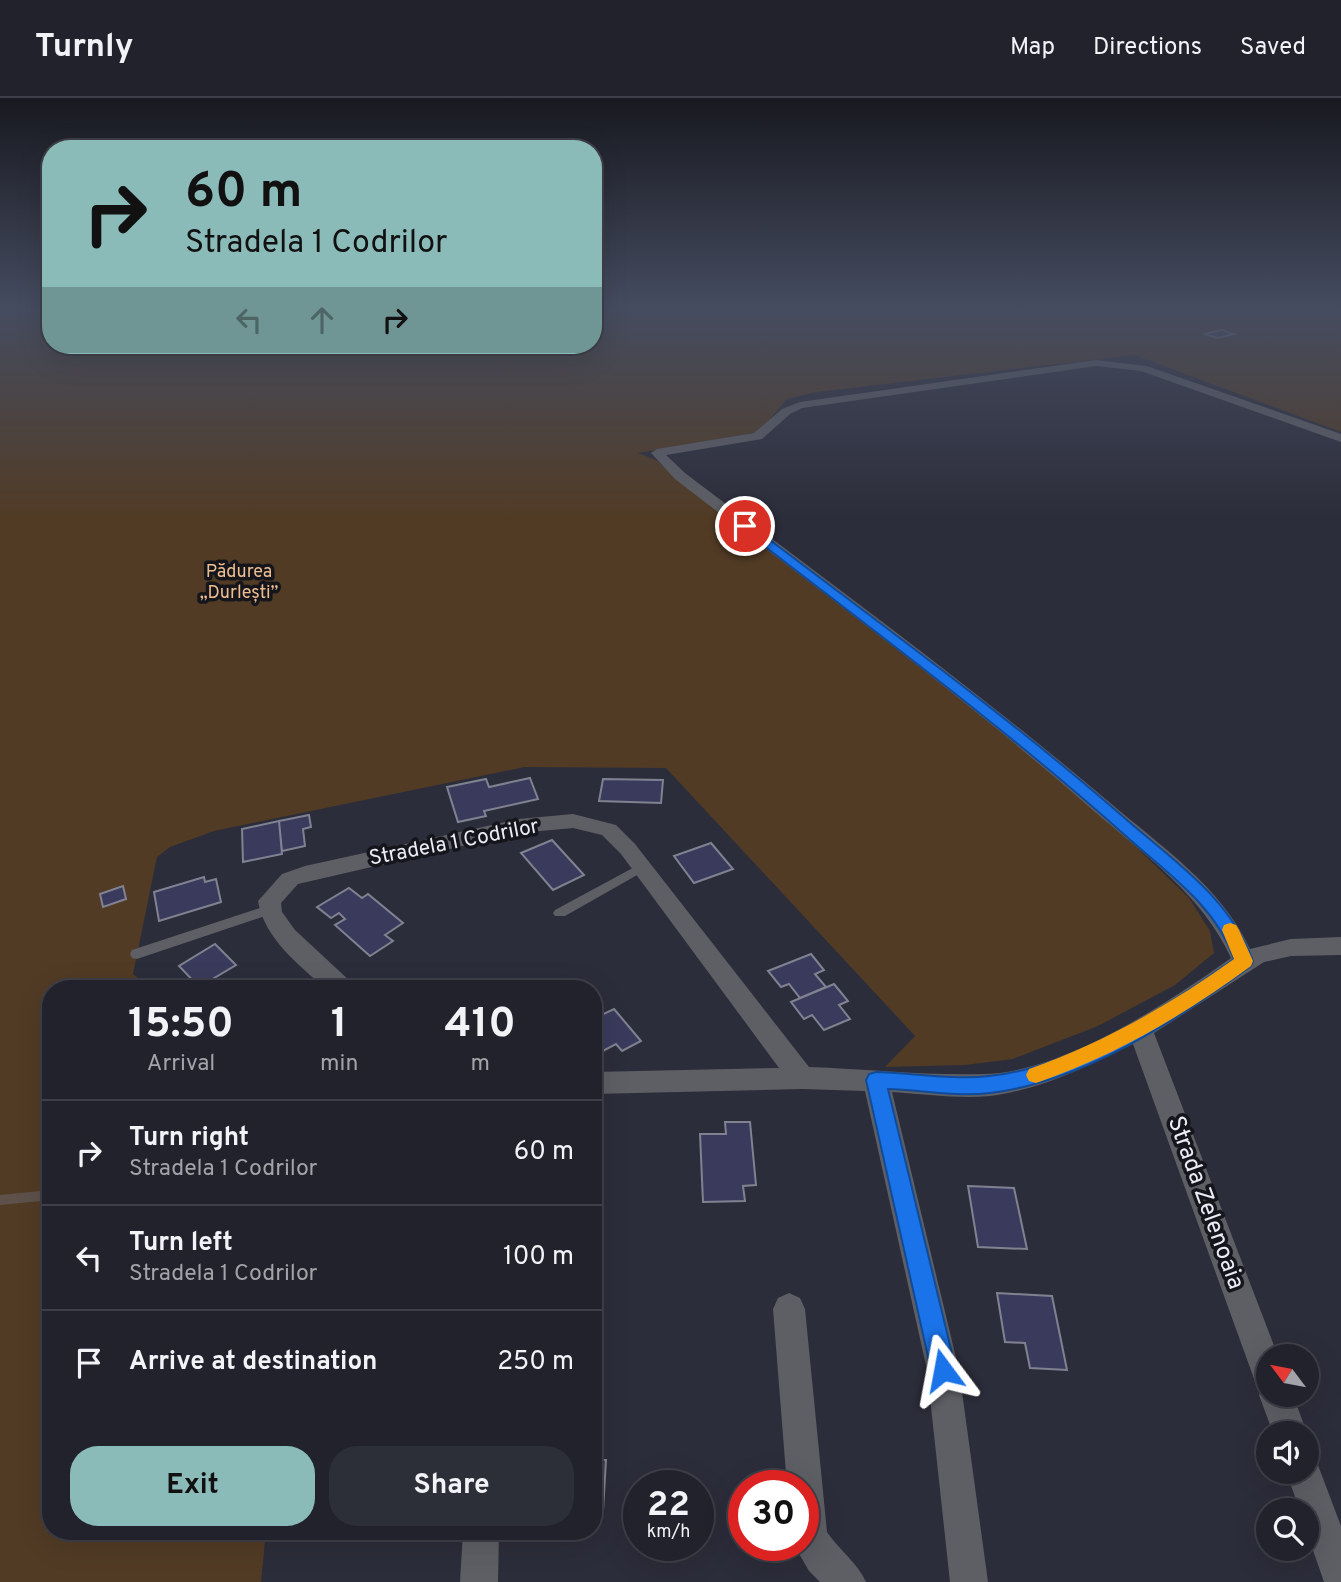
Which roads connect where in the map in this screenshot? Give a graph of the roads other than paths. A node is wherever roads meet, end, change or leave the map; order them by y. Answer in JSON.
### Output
{"nodes":[{"id":1,"x":981,"y":379,"type":"edge"},
{"id":2,"x":1175,"y":379,"type":"edge"},
{"id":3,"x":1341,"y":438,"type":"edge"},
{"id":4,"x":642,"y":867,"type":"junction"},
{"id":5,"x":269,"y":910,"type":"junction"},
{"id":6,"x":560,"y":914,"type":"dead end"},
{"id":7,"x":1338,"y":951,"type":"edge"},
{"id":8,"x":137,"y":954,"type":"dead end"},
{"id":9,"x":1244,"y":961,"type":"junction"},
{"id":10,"x":333,"y":980,"type":"edge"},
{"id":11,"x":1140,"y":1029,"type":"junction"},
{"id":12,"x":802,"y":1078,"type":"junction"},
{"id":13,"x":876,"y":1080,"type":"junction"},
{"id":14,"x":602,"y":1083,"type":"edge"},
{"id":15,"x":789,"y":1309,"type":"dead end"},
{"id":16,"x":1257,"y":1344,"type":"edge"},
{"id":17,"x":1308,"y":1484,"type":"edge"},
{"id":18,"x":481,"y":1540,"type":"edge"},
{"id":19,"x":1341,"y":1577,"type":"edge"},
{"id":20,"x":480,"y":1582,"type":"edge"},
{"id":21,"x":847,"y":1582,"type":"edge"},
{"id":22,"x":969,"y":1582,"type":"edge"}],
"edges":[{"from":1,"to":9,"type":"street"},
{"from":2,"to":3,"type":"street"},
{"from":4,"to":5,"type":"street","name":"Stradela 1 Codrilor"},
{"from":4,"to":6,"type":"lane"},
{"from":4,"to":12,"type":"street","name":"Stradela 1 Codrilor"},
{"from":5,"to":8,"type":"lane"},
{"from":5,"to":10,"type":"street"},
{"from":7,"to":9,"type":"street"},
{"from":9,"to":11,"type":"street"},
{"from":11,"to":13,"type":"street"},
{"from":11,"to":16,"type":"street","name":"Strada Zelenoaia"},
{"from":12,"to":13,"type":"street"},
{"from":12,"to":14,"type":"street"},
{"from":13,"to":22,"type":"street"},
{"from":15,"to":21,"type":"street"},
{"from":17,"to":19,"type":"street"},
{"from":18,"to":20,"type":"street"}]}
